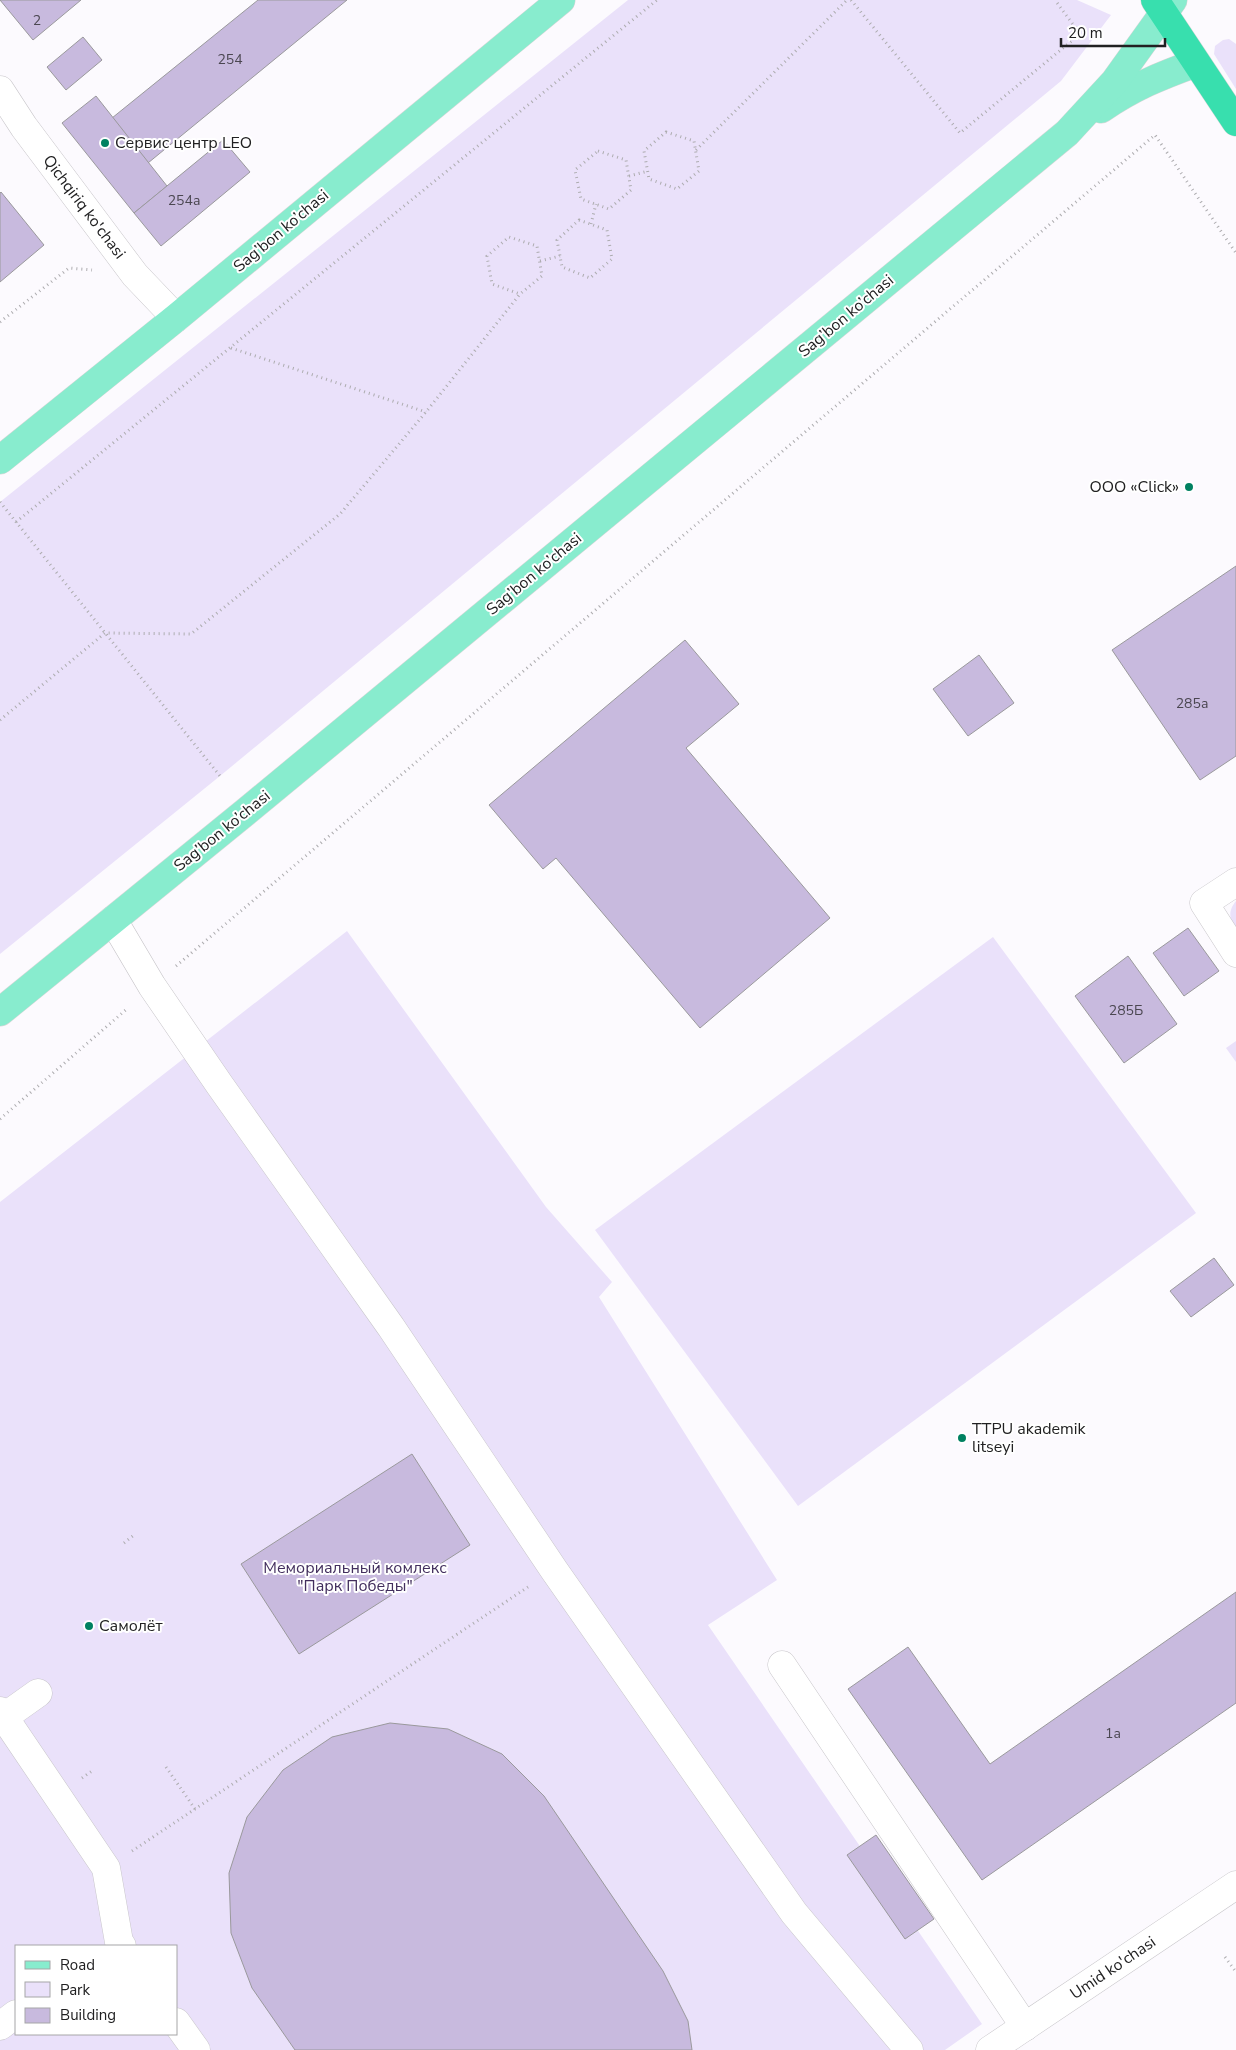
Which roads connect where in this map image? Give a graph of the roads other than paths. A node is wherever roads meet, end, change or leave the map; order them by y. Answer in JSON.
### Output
{"nodes":[{"id":1,"x":561,"y":0,"type":"edge"},
{"id":2,"x":1138,"y":0,"type":"edge"},
{"id":3,"x":1164,"y":5,"type":"edge"},
{"id":4,"x":1196,"y":63,"type":"junction"},
{"id":5,"x":0,"y":90,"type":"edge"},
{"id":6,"x":1236,"y":122,"type":"edge"},
{"id":7,"x":1067,"y":133,"type":"junction"},
{"id":8,"x":176,"y":318,"type":"junction"},
{"id":9,"x":0,"y":460,"type":"edge"},
{"id":10,"x":1236,"y":882,"type":"edge"},
{"id":11,"x":113,"y":920,"type":"junction"},
{"id":12,"x":1236,"y":953,"type":"edge"},
{"id":13,"x":0,"y":1012,"type":"edge"},
{"id":14,"x":782,"y":1665,"type":"dead end"},
{"id":15,"x":38,"y":1693,"type":"dead end"},
{"id":16,"x":1,"y":1716,"type":"edge"},
{"id":17,"x":1236,"y":1885,"type":"edge"},
{"id":18,"x":118,"y":1945,"type":"edge"},
{"id":19,"x":15,"y":2015,"type":"edge"},
{"id":20,"x":178,"y":2025,"type":"edge"},
{"id":21,"x":0,"y":2026,"type":"edge"},
{"id":22,"x":1025,"y":2026,"type":"junction"},
{"id":23,"x":196,"y":2050,"type":"edge"},
{"id":24,"x":909,"y":2050,"type":"edge"},
{"id":25,"x":990,"y":2050,"type":"edge"}],
"edges":[{"from":1,"to":8,"type":"main road","name":"Sag’bon ko’chasi"},
{"from":2,"to":3,"type":"street"},
{"from":3,"to":4,"type":"highway"},
{"from":3,"to":7,"type":"main road","name":"Sag’bon ko’chasi"},
{"from":4,"to":6,"type":"highway"},
{"from":4,"to":7,"type":"main road","name":"Sag’bon ko’chasi"},
{"from":5,"to":8,"type":"street","name":"Qichqiriq ko'chasi"},
{"from":7,"to":11,"type":"main road","name":"Sag’bon ko’chasi"},
{"from":8,"to":9,"type":"main road","name":"Sag’bon ko’chasi"},
{"from":10,"to":12,"type":"street"},
{"from":11,"to":13,"type":"main road","name":"Sag’bon ko’chasi"},
{"from":11,"to":24,"type":"street"},
{"from":14,"to":22,"type":"street"},
{"from":15,"to":16,"type":"street"},
{"from":16,"to":18,"type":"street"},
{"from":17,"to":22,"type":"street","name":"Umid ko'chasi"},
{"from":19,"to":21,"type":"street"},
{"from":20,"to":23,"type":"street"},
{"from":22,"to":25,"type":"street","name":"Umid ko'chasi"}]}
